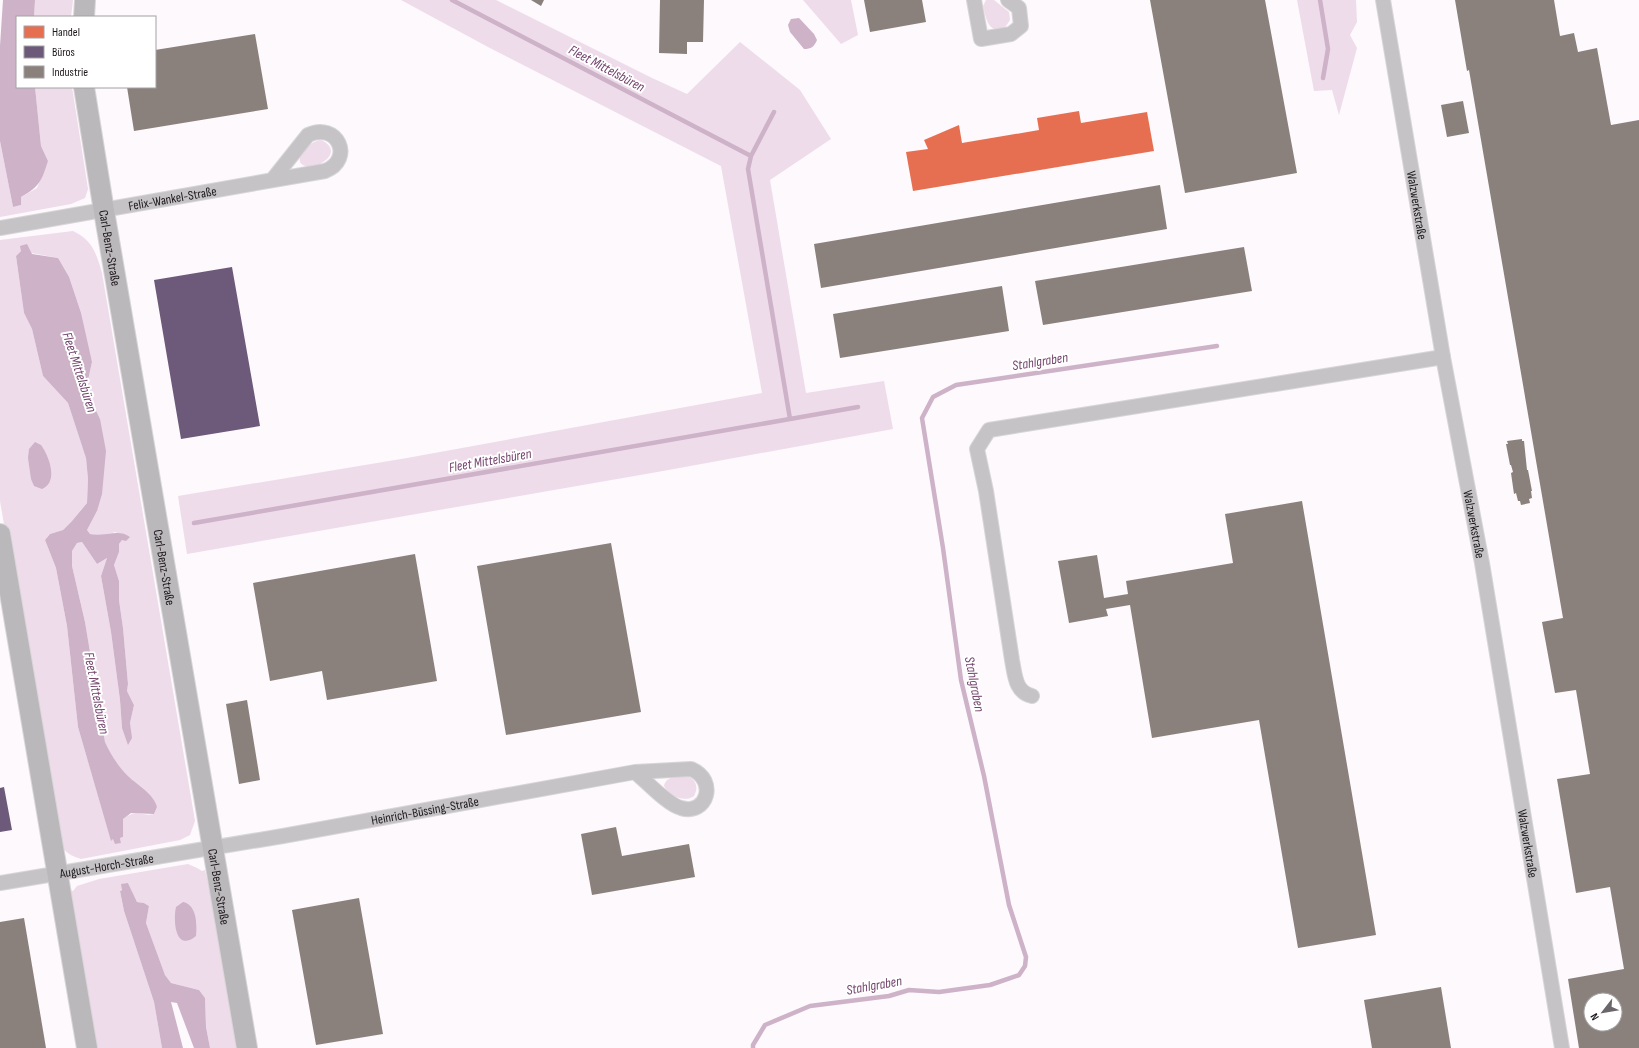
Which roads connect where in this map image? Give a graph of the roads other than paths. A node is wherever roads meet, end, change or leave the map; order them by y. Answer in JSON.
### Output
{"nodes":[{"id":1,"x":85,"y":0,"type":"edge"},
{"id":2,"x":974,"y":0,"type":"edge"},
{"id":3,"x":1008,"y":0,"type":"edge"},
{"id":4,"x":1383,"y":0,"type":"edge"},
{"id":5,"x":84,"y":16,"type":"edge"},
{"id":6,"x":84,"y":88,"type":"edge"},
{"id":7,"x":274,"y":179,"type":"junction"},
{"id":8,"x":104,"y":211,"type":"junction"},
{"id":9,"x":0,"y":228,"type":"edge"},
{"id":10,"x":1443,"y":357,"type":"junction"},
{"id":11,"x":0,"y":534,"type":"edge"},
{"id":12,"x":1032,"y":696,"type":"dead end"},
{"id":13,"x":635,"y":772,"type":"junction"},
{"id":14,"x":214,"y":848,"type":"junction"},
{"id":15,"x":58,"y":873,"type":"junction"},
{"id":16,"x":0,"y":883,"type":"edge"},
{"id":17,"x":87,"y":1048,"type":"edge"},
{"id":18,"x":247,"y":1048,"type":"edge"},
{"id":19,"x":1562,"y":1048,"type":"edge"}],
"edges":[{"from":1,"to":5,"type":"street"},
{"from":2,"to":3,"type":"street"},
{"from":4,"to":10,"type":"street","name":"Walzwerkstraße"},
{"from":6,"to":8,"type":"street","name":"Carl-Benz-Straße"},
{"from":7,"to":7,"type":"street","name":"Felix-Wankel-Straße"},
{"from":7,"to":8,"type":"street","name":"Felix-Wankel-Straße"},
{"from":8,"to":9,"type":"street","name":"Felix-Wankel-Straße"},
{"from":8,"to":14,"type":"street","name":"Carl-Benz-Straße"},
{"from":10,"to":12,"type":"street"},
{"from":10,"to":19,"type":"street","name":"Walzwerkstraße"},
{"from":11,"to":15,"type":"street"},
{"from":13,"to":13,"type":"street","name":"Heinrich-Büssing-Straße"},
{"from":13,"to":14,"type":"street","name":"Heinrich-Büssing-Straße"},
{"from":14,"to":15,"type":"street","name":"August-Horch-Straße"},
{"from":14,"to":18,"type":"street","name":"Carl-Benz-Straße"},
{"from":15,"to":16,"type":"street","name":"August-Horch-Straße"},
{"from":15,"to":17,"type":"street"}]}
